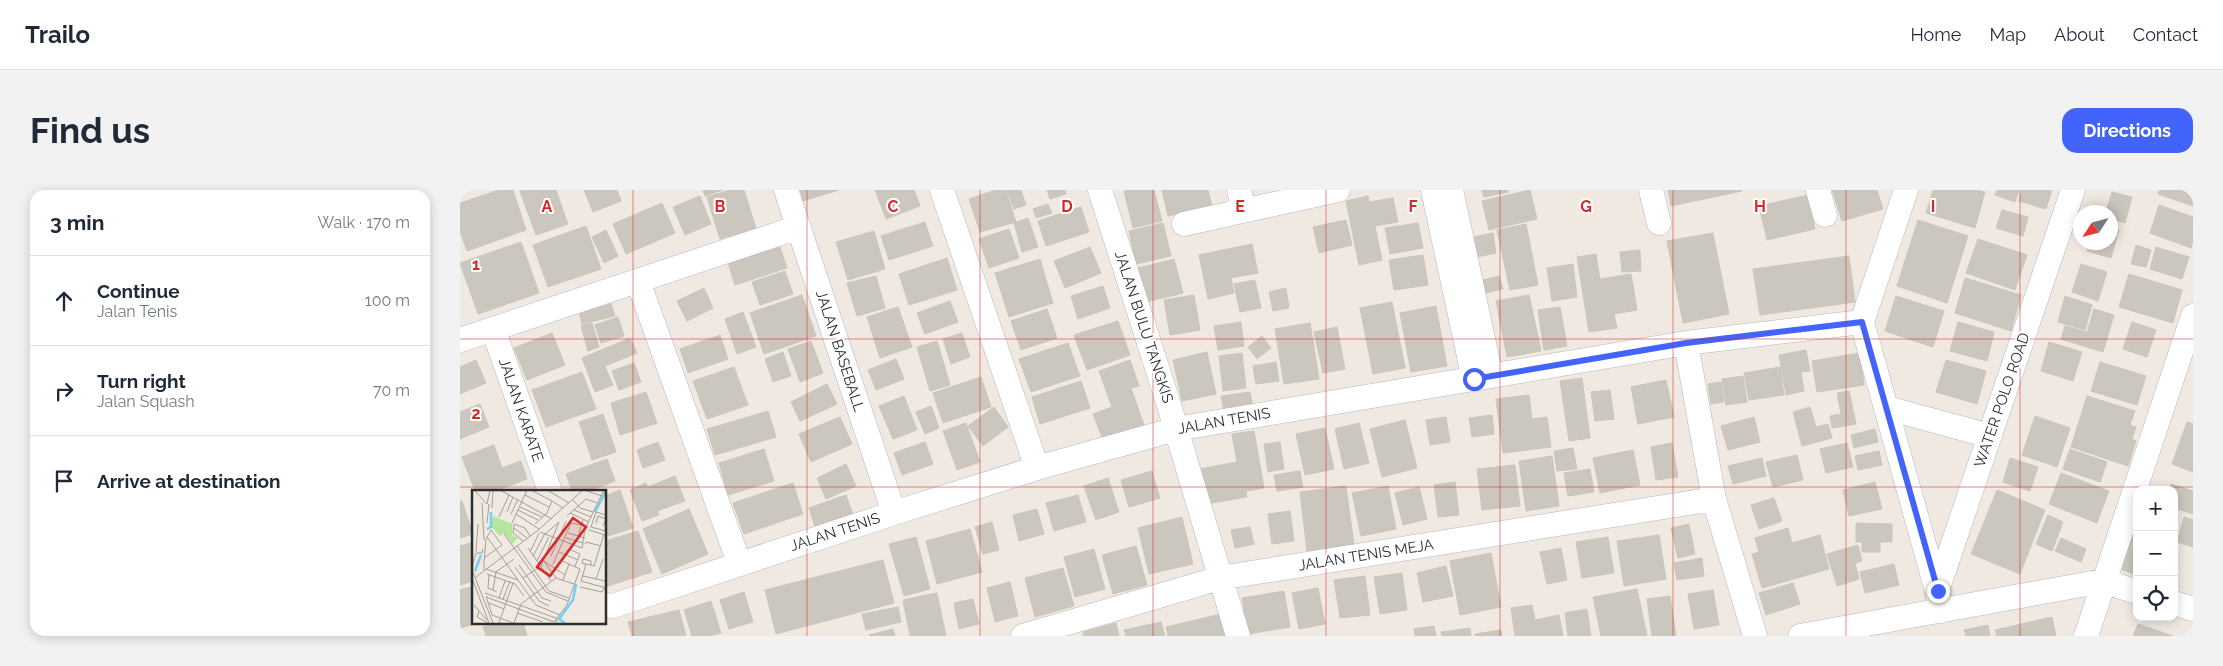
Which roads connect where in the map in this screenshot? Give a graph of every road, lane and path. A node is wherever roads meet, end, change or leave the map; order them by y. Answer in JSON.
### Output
{"nodes":[{"id":1,"x":786,"y":190,"type":"edge"},
{"id":2,"x":942,"y":190,"type":"edge"},
{"id":3,"x":1100,"y":190,"type":"edge"},
{"id":4,"x":1338,"y":190,"type":"edge"},
{"id":5,"x":1433,"y":190,"type":"edge"},
{"id":6,"x":1451,"y":190,"type":"edge"},
{"id":7,"x":1650,"y":190,"type":"edge"},
{"id":8,"x":1818,"y":190,"type":"edge"},
{"id":9,"x":1906,"y":190,"type":"edge"},
{"id":10,"x":2073,"y":190,"type":"edge"},
{"id":11,"x":1241,"y":200,"type":"edge"},
{"id":12,"x":1825,"y":215,"type":"dead end"},
{"id":13,"x":1659,"y":223,"type":"dead end"},
{"id":14,"x":1184,"y":224,"type":"dead end"},
{"id":15,"x":798,"y":227,"type":"junction"},
{"id":16,"x":638,"y":281,"type":"junction"},
{"id":17,"x":2193,"y":316,"type":"edge"},
{"id":18,"x":1862,"y":322,"type":"junction"},
{"id":19,"x":493,"y":329,"type":"junction"},
{"id":20,"x":460,"y":340,"type":"edge"},
{"id":21,"x":1686,"y":343,"type":"junction"},
{"id":22,"x":1483,"y":377,"type":"junction"},
{"id":23,"x":1887,"y":408,"type":"junction"},
{"id":24,"x":1176,"y":429,"type":"junction"},
{"id":25,"x":1990,"y":436,"type":"junction"},
{"id":26,"x":1037,"y":468,"type":"junction"},
{"id":27,"x":550,"y":490,"type":"edge"},
{"id":28,"x":1714,"y":499,"type":"junction"},
{"id":29,"x":894,"y":513,"type":"junction"},
{"id":30,"x":738,"y":563,"type":"junction"},
{"id":31,"x":1220,"y":578,"type":"junction"},
{"id":32,"x":2103,"y":581,"type":"junction"},
{"id":33,"x":2133,"y":591,"type":"edge"},
{"id":34,"x":1939,"y":601,"type":"junction"},
{"id":35,"x":2178,"y":604,"type":"edge"},
{"id":36,"x":606,"y":605,"type":"edge"},
{"id":37,"x":2193,"y":609,"type":"edge"},
{"id":38,"x":1023,"y":636,"type":"edge"},
{"id":39,"x":1238,"y":636,"type":"edge"},
{"id":40,"x":1755,"y":636,"type":"edge"},
{"id":41,"x":1800,"y":636,"type":"edge"},
{"id":42,"x":2086,"y":636,"type":"edge"}],
"edges":[{"from":1,"to":15,"type":"street","name":"JALAN BASEBALL"},
{"from":2,"to":26,"type":"street"},
{"from":3,"to":24,"type":"street","name":"JALAN BULU TANGKIS"},
{"from":4,"to":11,"type":"street"},
{"from":5,"to":22,"type":"street"},
{"from":6,"to":22,"type":"street"},
{"from":7,"to":13,"type":"street"},
{"from":8,"to":12,"type":"street"},
{"from":9,"to":18,"type":"street"},
{"from":10,"to":25,"type":"street","name":"WATER POLO ROAD"},
{"from":11,"to":14,"type":"street"},
{"from":15,"to":16,"type":"street"},
{"from":15,"to":29,"type":"street","name":"JALAN BASEBALL"},
{"from":16,"to":19,"type":"street"},
{"from":16,"to":30,"type":"street"},
{"from":17,"to":32,"type":"street"},
{"from":18,"to":21,"type":"street","name":"JALAN TENIS"},
{"from":18,"to":23,"type":"street"},
{"from":19,"to":20,"type":"street"},
{"from":19,"to":27,"type":"street","name":"JALAN KARATE"},
{"from":21,"to":22,"type":"street","name":"JALAN TENIS"},
{"from":21,"to":28,"type":"street"},
{"from":22,"to":24,"type":"street","name":"JALAN TENIS"},
{"from":23,"to":25,"type":"street"},
{"from":23,"to":34,"type":"street"},
{"from":24,"to":26,"type":"street","name":"JALAN TENIS"},
{"from":24,"to":31,"type":"street","name":"JALAN BULU TANGKIS"},
{"from":25,"to":34,"type":"street","name":"WATER POLO ROAD"},
{"from":26,"to":29,"type":"street","name":"JALAN TENIS"},
{"from":28,"to":31,"type":"street","name":"JALAN TENIS MEJA"},
{"from":28,"to":40,"type":"street"},
{"from":29,"to":30,"type":"street","name":"JALAN TENIS"},
{"from":30,"to":36,"type":"street","name":"JALAN TENIS"},
{"from":31,"to":38,"type":"street","name":"JALAN TENIS MEJA"},
{"from":31,"to":39,"type":"street","name":"JALAN BULU TANGKIS"},
{"from":32,"to":33,"type":"street"},
{"from":32,"to":34,"type":"street"},
{"from":32,"to":42,"type":"street"},
{"from":34,"to":41,"type":"street"},
{"from":35,"to":37,"type":"street"}]}
